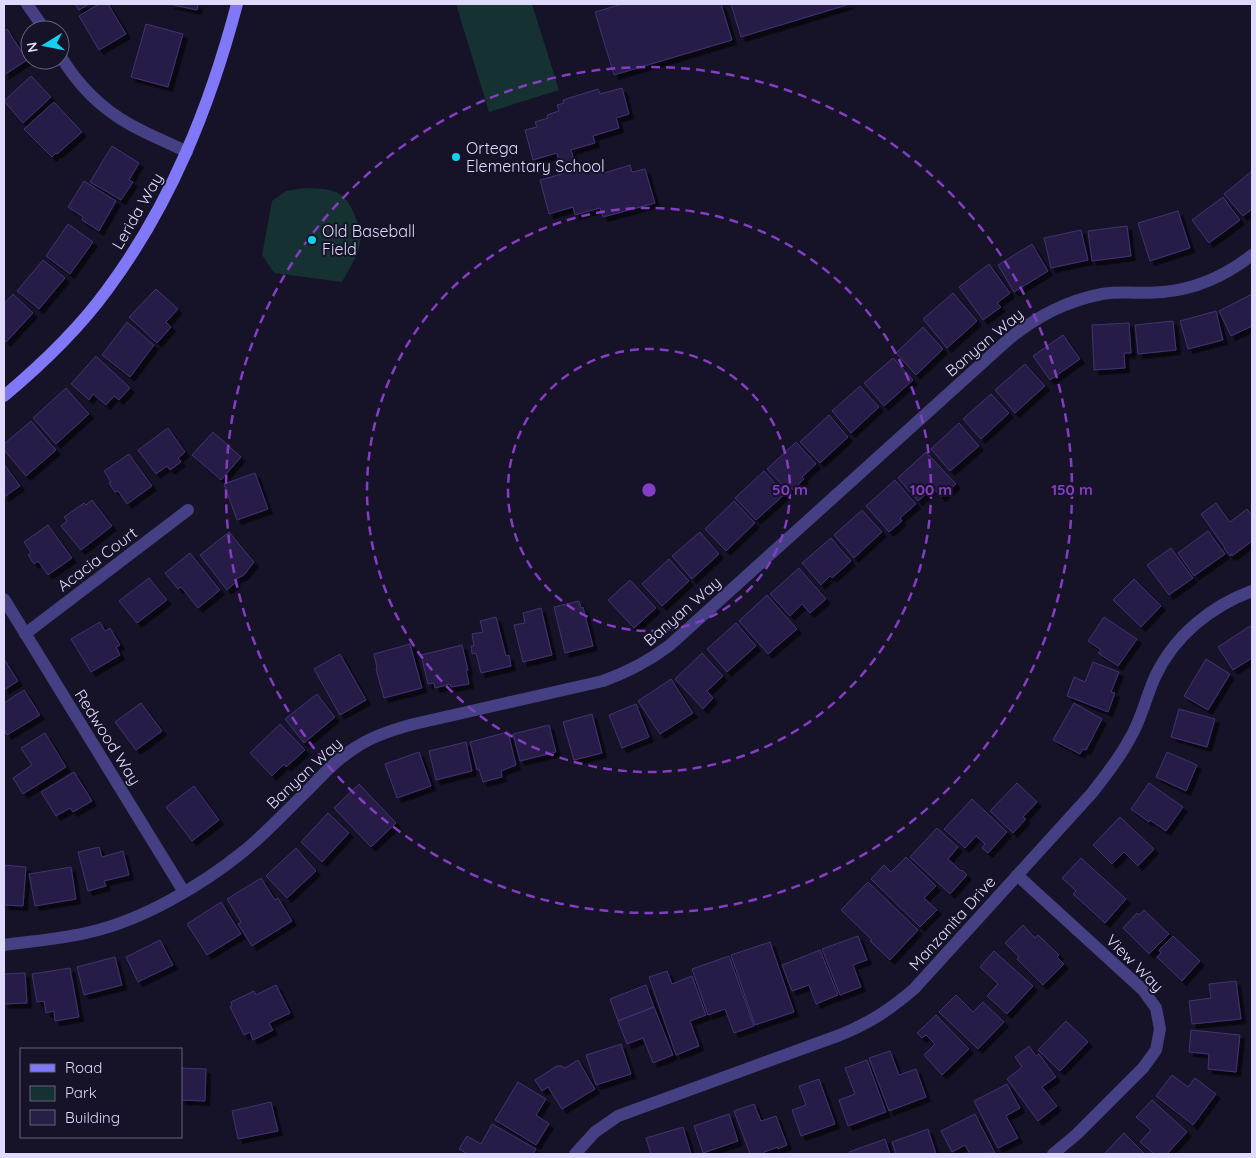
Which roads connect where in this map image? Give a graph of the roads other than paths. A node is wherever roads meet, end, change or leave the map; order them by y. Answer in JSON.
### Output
{"nodes":[{"id":1,"x":27,"y":4,"type":"edge"},
{"id":2,"x":237,"y":4,"type":"edge"},
{"id":3,"x":38,"y":20,"type":"edge"},
{"id":4,"x":70,"y":69,"type":"edge"},
{"id":5,"x":187,"y":152,"type":"junction"},
{"id":6,"x":1252,"y":255,"type":"edge"},
{"id":7,"x":4,"y":396,"type":"edge"},
{"id":8,"x":188,"y":510,"type":"dead end"},
{"id":9,"x":1252,"y":591,"type":"edge"},
{"id":10,"x":4,"y":599,"type":"edge"},
{"id":11,"x":25,"y":634,"type":"junction"},
{"id":12,"x":1018,"y":875,"type":"junction"},
{"id":13,"x":184,"y":892,"type":"junction"},
{"id":14,"x":4,"y":945,"type":"edge"},
{"id":15,"x":575,"y":1154,"type":"edge"},
{"id":16,"x":1054,"y":1154,"type":"edge"}],
"edges":[{"from":1,"to":3,"type":"street"},
{"from":2,"to":5,"type":"street","name":"Lerida Way"},
{"from":4,"to":5,"type":"street"},
{"from":5,"to":7,"type":"street","name":"Lerida Way"},
{"from":6,"to":13,"type":"street","name":"Banyan Way"},
{"from":8,"to":11,"type":"street","name":"Acacia Court"},
{"from":9,"to":12,"type":"street","name":"Manzanita Drive"},
{"from":10,"to":11,"type":"street","name":"Redwood Way"},
{"from":11,"to":13,"type":"street","name":"Redwood Way"},
{"from":12,"to":15,"type":"street","name":"Manzanita Drive"},
{"from":12,"to":16,"type":"street","name":"View Way"},
{"from":13,"to":14,"type":"street","name":"Banyan Way"}]}
